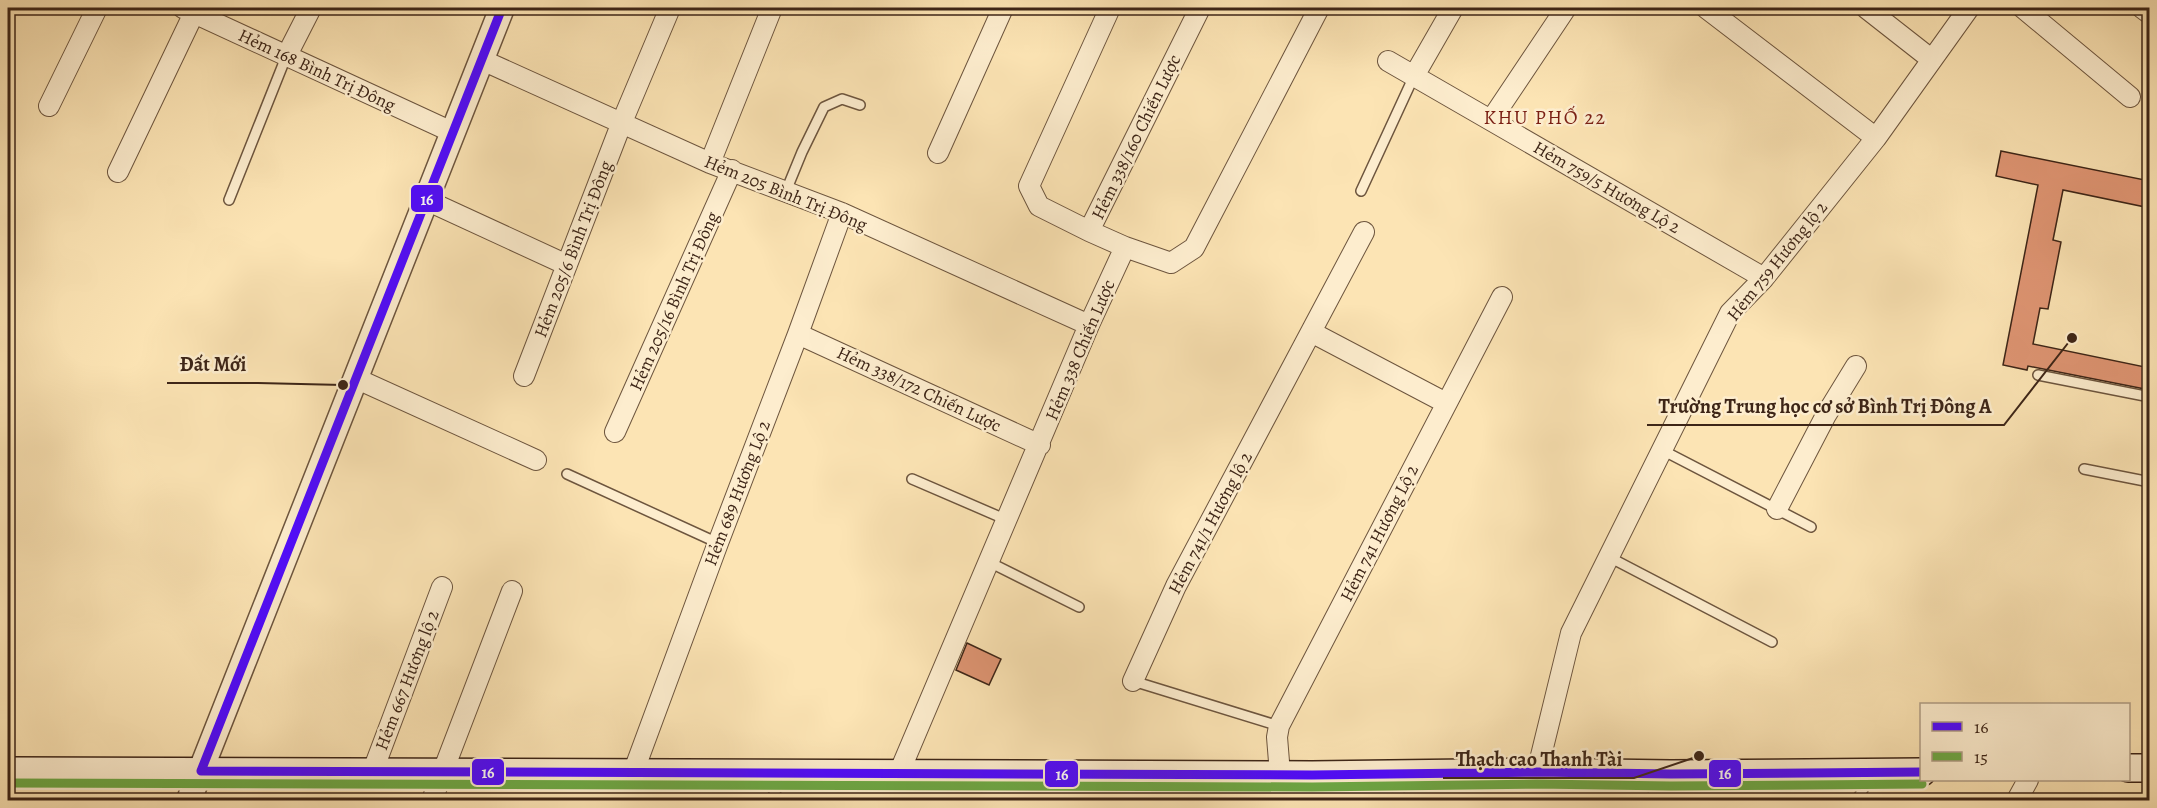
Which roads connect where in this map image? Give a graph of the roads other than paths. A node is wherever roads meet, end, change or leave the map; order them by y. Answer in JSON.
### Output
{"nodes":[{"id":1,"x":97,"y":8,"type":"edge"},
{"id":2,"x":310,"y":8,"type":"edge"},
{"id":3,"x":502,"y":8,"type":"edge"},
{"id":4,"x":670,"y":8,"type":"edge"},
{"id":5,"x":772,"y":8,"type":"edge"},
{"id":6,"x":1003,"y":8,"type":"edge"},
{"id":7,"x":1110,"y":8,"type":"edge"},
{"id":8,"x":1200,"y":8,"type":"edge"},
{"id":9,"x":1319,"y":8,"type":"edge"},
{"id":10,"x":1453,"y":8,"type":"edge"},
{"id":11,"x":1566,"y":8,"type":"edge"},
{"id":12,"x":1706,"y":8,"type":"edge"},
{"id":13,"x":1866,"y":8,"type":"edge"},
{"id":14,"x":1969,"y":8,"type":"edge"},
{"id":15,"x":2023,"y":8,"type":"edge"},
{"id":16,"x":2142,"y":8,"type":"edge"},
{"id":17,"x":188,"y":10,"type":"edge"},
{"id":18,"x":2150,"y":14,"type":"edge"},
{"id":19,"x":286,"y":57,"type":"junction"},
{"id":20,"x":1931,"y":59,"type":"junction"},
{"id":21,"x":482,"y":60,"type":"junction"},
{"id":22,"x":1388,"y":61,"type":"dead end"},
{"id":23,"x":1414,"y":76,"type":"junction"},
{"id":24,"x":2130,"y":97,"type":"dead end"},
{"id":25,"x":860,"y":105,"type":"dead end"},
{"id":26,"x":49,"y":106,"type":"dead end"},
{"id":27,"x":1491,"y":120,"type":"junction"},
{"id":28,"x":622,"y":122,"type":"junction"},
{"id":29,"x":452,"y":132,"type":"junction"},
{"id":30,"x":1876,"y":138,"type":"junction"},
{"id":31,"x":938,"y":153,"type":"dead end"},
{"id":32,"x":710,"y":163,"type":"junction"},
{"id":33,"x":732,"y":170,"type":"junction"},
{"id":34,"x":118,"y":172,"type":"dead end"},
{"id":35,"x":786,"y":191,"type":"junction"},
{"id":36,"x":1361,"y":191,"type":"dead end"},
{"id":37,"x":229,"y":200,"type":"dead end"},
{"id":38,"x":426,"y":200,"type":"junction"},
{"id":39,"x":842,"y":213,"type":"junction"},
{"id":40,"x":1089,"y":231,"type":"junction"},
{"id":41,"x":1364,"y":232,"type":"dead end"},
{"id":42,"x":1125,"y":247,"type":"junction"},
{"id":43,"x":567,"y":265,"type":"junction"},
{"id":44,"x":1764,"y":278,"type":"junction"},
{"id":45,"x":1502,"y":297,"type":"dead end"},
{"id":46,"x":1089,"y":325,"type":"junction"},
{"id":47,"x":1311,"y":332,"type":"junction"},
{"id":48,"x":798,"y":334,"type":"junction"},
{"id":49,"x":1856,"y":366,"type":"dead end"},
{"id":50,"x":524,"y":375,"type":"dead end"},
{"id":51,"x":2038,"y":375,"type":"dead end"},
{"id":52,"x":355,"y":378,"type":"junction"},
{"id":53,"x":2150,"y":397,"type":"edge"},
{"id":54,"x":1446,"y":404,"type":"junction"},
{"id":55,"x":615,"y":432,"type":"dead end"},
{"id":56,"x":1040,"y":445,"type":"junction"},
{"id":57,"x":1662,"y":450,"type":"junction"},
{"id":58,"x":536,"y":460,"type":"dead end"},
{"id":59,"x":2084,"y":468,"type":"dead end"},
{"id":60,"x":567,"y":474,"type":"dead end"},
{"id":61,"x":912,"y":479,"type":"dead end"},
{"id":62,"x":2150,"y":482,"type":"edge"},
{"id":63,"x":1777,"y":509,"type":"junction"},
{"id":64,"x":1007,"y":520,"type":"junction"},
{"id":65,"x":1811,"y":527,"type":"dead end"},
{"id":66,"x":718,"y":543,"type":"junction"},
{"id":67,"x":1609,"y":557,"type":"junction"},
{"id":68,"x":989,"y":562,"type":"junction"},
{"id":69,"x":442,"y":587,"type":"dead end"},
{"id":70,"x":512,"y":591,"type":"dead end"},
{"id":71,"x":1079,"y":607,"type":"dead end"},
{"id":72,"x":1772,"y":642,"type":"dead end"},
{"id":73,"x":1132,"y":681,"type":"joint"},
{"id":74,"x":1279,"y":726,"type":"junction"},
{"id":75,"x":2130,"y":768,"type":"edge"},
{"id":76,"x":2150,"y":768,"type":"edge"},
{"id":77,"x":8,"y":771,"type":"edge"},
{"id":78,"x":201,"y":771,"type":"junction"},
{"id":79,"x":899,"y":772,"type":"junction"},
{"id":80,"x":1537,"y":772,"type":"junction"},
{"id":81,"x":1920,"y":772,"type":"edge"},
{"id":82,"x":372,"y":773,"type":"junction"},
{"id":83,"x":443,"y":773,"type":"junction"},
{"id":84,"x":633,"y":773,"type":"junction"},
{"id":85,"x":784,"y":773,"type":"junction"},
{"id":86,"x":1001,"y":773,"type":"junction"},
{"id":87,"x":1407,"y":773,"type":"junction"},
{"id":88,"x":1872,"y":773,"type":"junction"},
{"id":89,"x":1280,"y":774,"type":"junction"},
{"id":90,"x":1671,"y":774,"type":"junction"},
{"id":91,"x":2027,"y":781,"type":"edge"},
{"id":92,"x":189,"y":801,"type":"edge"},
{"id":93,"x":432,"y":801,"type":"edge"},
{"id":94,"x":771,"y":801,"type":"edge"},
{"id":95,"x":990,"y":801,"type":"edge"},
{"id":96,"x":1395,"y":801,"type":"edge"},
{"id":97,"x":1656,"y":801,"type":"edge"},
{"id":98,"x":1857,"y":801,"type":"edge"},
{"id":99,"x":2017,"y":801,"type":"edge"}],
"edges":[{"from":1,"to":26,"type":"street"},
{"from":2,"to":19,"type":"street"},
{"from":3,"to":21,"type":"street"},
{"from":4,"to":28,"type":"street","name":"Hẻm 205/6 Bình Trị Đông"},
{"from":5,"to":32,"type":"street"},
{"from":6,"to":31,"type":"street"},
{"from":7,"to":40,"type":"street"},
{"from":8,"to":40,"type":"street","name":"Hẻm 338/160 Chiến Lược"},
{"from":9,"to":42,"type":"street"},
{"from":10,"to":23,"type":"street"},
{"from":11,"to":27,"type":"street"},
{"from":12,"to":30,"type":"street"},
{"from":13,"to":20,"type":"street"},
{"from":14,"to":20,"type":"street","name":"Hẻm 759 Hương lộ 2"},
{"from":15,"to":24,"type":"street"},
{"from":16,"to":18,"type":"street"},
{"from":17,"to":19,"type":"street","name":"Hẻm 168 Bình Trị Đông"},
{"from":17,"to":34,"type":"street"},
{"from":19,"to":29,"type":"street","name":"Hẻm 168 Bình Trị Đông"},
{"from":19,"to":37,"type":"lane"},
{"from":20,"to":30,"type":"street","name":"Hẻm 759 Hương lộ 2"},
{"from":21,"to":28,"type":"street","name":"Hẻm 205 Bình Trị Đông"},
{"from":21,"to":29,"type":"street"},
{"from":22,"to":23,"type":"street","name":"Hẻm 759/5 Hương Lộ 2"},
{"from":23,"to":27,"type":"street","name":"Hẻm 759/5 Hương Lộ 2"},
{"from":23,"to":36,"type":"lane"},
{"from":25,"to":35,"type":"lane"},
{"from":27,"to":44,"type":"street","name":"Hẻm 759/5 Hương Lộ 2"},
{"from":28,"to":32,"type":"street","name":"Hẻm 205 Bình Trị Đông"},
{"from":28,"to":43,"type":"street","name":"Hẻm 205/6 Bình Trị Đông"},
{"from":29,"to":38,"type":"street"},
{"from":30,"to":44,"type":"street","name":"Hẻm 759 Hương lộ 2"},
{"from":32,"to":33,"type":"street","name":"Hẻm 205 Bình Trị Đông"},
{"from":33,"to":35,"type":"street","name":"Hẻm 205 Bình Trị Đông"},
{"from":33,"to":55,"type":"street","name":"Hẻm 205/16 Bình Trị Đông"},
{"from":35,"to":39,"type":"street","name":"Hẻm 205 Bình Trị Đông"},
{"from":38,"to":43,"type":"street"},
{"from":38,"to":52,"type":"street"},
{"from":39,"to":46,"type":"street","name":"Hẻm 205 Bình Trị Đông"},
{"from":39,"to":48,"type":"street","name":"Hẻm 689 Hương Lộ 2"},
{"from":40,"to":42,"type":"street","name":"Hẻm 338/160 Chiến Lược"},
{"from":41,"to":47,"type":"street","name":"Hẻm 741/1 Hương lộ 2"},
{"from":42,"to":46,"type":"street","name":"Hẻm 338 Chiến Lược"},
{"from":43,"to":50,"type":"street","name":"Hẻm 205/6 Bình Trị Đông"},
{"from":44,"to":57,"type":"street","name":"Hẻm 759 Hương lộ 2"},
{"from":45,"to":54,"type":"street","name":"Hẻm 741 Hương Lộ 2"},
{"from":46,"to":56,"type":"street","name":"Hẻm 338 Chiến Lược"},
{"from":47,"to":54,"type":"street"},
{"from":47,"to":73,"type":"street","name":"Hẻm 741/1 Hương lộ 2"},
{"from":48,"to":56,"type":"street","name":"Hẻm 338/172 Chiến Lược"},
{"from":48,"to":66,"type":"street","name":"Hẻm 689 Hương Lộ 2"},
{"from":49,"to":63,"type":"street"},
{"from":51,"to":53,"type":"lane"},
{"from":52,"to":58,"type":"street"},
{"from":52,"to":78,"type":"street"},
{"from":54,"to":74,"type":"street","name":"Hẻm 741 Hương Lộ 2"},
{"from":56,"to":64,"type":"street","name":"Hẻm 338 Chiến Lược"},
{"from":57,"to":63,"type":"lane"},
{"from":57,"to":67,"type":"street","name":"Hẻm 759 Hương lộ 2"},
{"from":59,"to":62,"type":"lane"},
{"from":60,"to":66,"type":"lane"},
{"from":61,"to":64,"type":"lane"},
{"from":63,"to":65,"type":"lane"},
{"from":64,"to":68,"type":"street","name":"Hẻm 338 Chiến Lược"},
{"from":66,"to":84,"type":"street","name":"Hẻm 689 Hương Lộ 2"},
{"from":67,"to":72,"type":"lane"},
{"from":67,"to":80,"type":"street","name":"Hẻm 759 Hương lộ 2"},
{"from":68,"to":71,"type":"lane"},
{"from":68,"to":79,"type":"street","name":"Hẻm 338 Chiến Lược"},
{"from":69,"to":82,"type":"street","name":"Hẻm 667 Hương lộ 2"},
{"from":70,"to":83,"type":"street"},
{"from":73,"to":74,"type":"lane","name":"Hẻm 741/1 Hương lộ 2"},
{"from":74,"to":89,"type":"street","name":"Hẻm 741 Hương Lộ 2"},
{"from":75,"to":76,"type":"main road"},
{"from":77,"to":78,"type":"main road"},
{"from":78,"to":82,"type":"main road"},
{"from":78,"to":92,"type":"street"},
{"from":79,"to":85,"type":"main road"},
{"from":79,"to":86,"type":"main road"},
{"from":80,"to":87,"type":"main road"},
{"from":80,"to":90,"type":"main road"},
{"from":81,"to":88,"type":"main road"},
{"from":82,"to":83,"type":"main road"},
{"from":83,"to":84,"type":"main road"},
{"from":83,"to":93,"type":"street"},
{"from":84,"to":85,"type":"main road"},
{"from":85,"to":94,"type":"lane"},
{"from":86,"to":89,"type":"main road"},
{"from":86,"to":95,"type":"street"},
{"from":87,"to":89,"type":"main road"},
{"from":87,"to":96,"type":"lane"},
{"from":88,"to":90,"type":"main road"},
{"from":88,"to":98,"type":"lane"},
{"from":90,"to":97,"type":"street"},
{"from":91,"to":99,"type":"street"}]}
